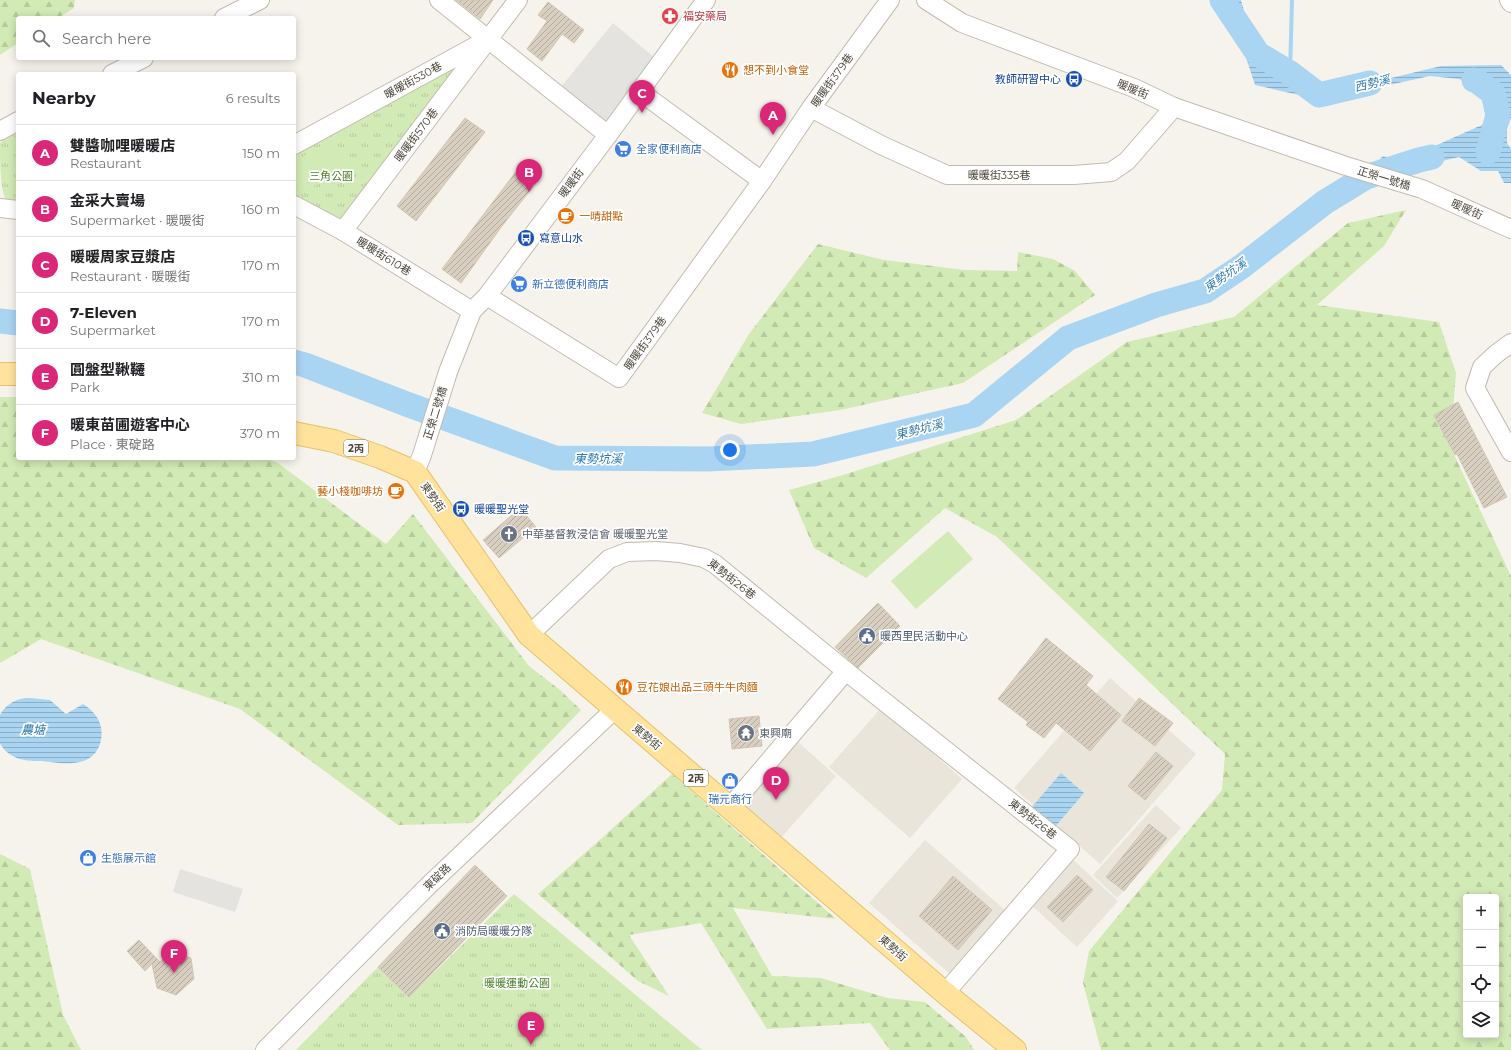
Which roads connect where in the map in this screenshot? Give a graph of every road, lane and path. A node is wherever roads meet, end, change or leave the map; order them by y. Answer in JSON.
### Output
{"nodes":[{"id":1,"x":260,"y":0,"type":"edge"},
{"id":2,"x":439,"y":0,"type":"edge"},
{"id":3,"x":518,"y":0,"type":"edge"},
{"id":4,"x":706,"y":0,"type":"edge"},
{"id":5,"x":890,"y":0,"type":"edge"},
{"id":6,"x":926,"y":0,"type":"edge"},
{"id":7,"x":1509,"y":0,"type":"edge"},
{"id":8,"x":1511,"y":3,"type":"edge"},
{"id":9,"x":228,"y":16,"type":"edge"},
{"id":10,"x":489,"y":39,"type":"junction"},
{"id":11,"x":140,"y":60,"type":"edge"},
{"id":12,"x":116,"y":72,"type":"edge"},
{"id":13,"x":639,"y":91,"type":"junction"},
{"id":14,"x":1174,"y":107,"type":"junction"},
{"id":15,"x":811,"y":108,"type":"junction"},
{"id":16,"x":16,"y":122,"type":"edge"},
{"id":17,"x":0,"y":131,"type":"edge"},
{"id":18,"x":608,"y":134,"type":"junction"},
{"id":19,"x":296,"y":144,"type":"edge"},
{"id":20,"x":1346,"y":166,"type":"joint"},
{"id":21,"x":762,"y":181,"type":"junction"},
{"id":22,"x":1422,"y":189,"type":"joint"},
{"id":23,"x":296,"y":206,"type":"edge"},
{"id":24,"x":0,"y":208,"type":"edge"},
{"id":25,"x":16,"y":210,"type":"edge"},
{"id":26,"x":1511,"y":229,"type":"edge"},
{"id":27,"x":343,"y":231,"type":"junction"},
{"id":28,"x":487,"y":296,"type":"junction"},
{"id":29,"x":472,"y":311,"type":"junction"},
{"id":30,"x":1511,"y":343,"type":"edge"},
{"id":31,"x":448,"y":372,"type":"joint"},
{"id":32,"x":0,"y":374,"type":"edge"},
{"id":33,"x":16,"y":374,"type":"edge"},
{"id":34,"x":296,"y":433,"type":"edge"},
{"id":35,"x":1511,"y":452,"type":"edge"},
{"id":36,"x":418,"y":463,"type":"junction"},
{"id":37,"x":529,"y":635,"type":"junction"},
{"id":38,"x":846,"y":671,"type":"junction"},
{"id":39,"x":615,"y":709,"type":"junction"},
{"id":40,"x":730,"y":806,"type":"junction"},
{"id":41,"x":945,"y":993,"type":"junction"},
{"id":42,"x":265,"y":1050,"type":"edge"},
{"id":43,"x":1015,"y":1050,"type":"edge"}],
"edges":[{"from":1,"to":9,"type":"street"},
{"from":2,"to":10,"type":"street"},
{"from":3,"to":10,"type":"street","name":"暖暖街530巷"},
{"from":4,"to":13,"type":"street","name":"暖暖街"},
{"from":5,"to":15,"type":"street","name":"暖暖街379巷"},
{"from":6,"to":14,"type":"street","name":"暖暖街"},
{"from":7,"to":8,"type":"street"},
{"from":10,"to":18,"type":"street"},
{"from":10,"to":19,"type":"street","name":"暖暖街530巷"},
{"from":10,"to":27,"type":"street","name":"暖暖街570巷"},
{"from":11,"to":12,"type":"street"},
{"from":13,"to":18,"type":"street","name":"暖暖街"},
{"from":13,"to":21,"type":"street"},
{"from":14,"to":15,"type":"street","name":"暖暖街335巷"},
{"from":14,"to":20,"type":"street","name":"暖暖街"},
{"from":15,"to":21,"type":"street","name":"暖暖街379巷"},
{"from":16,"to":17,"type":"street"},
{"from":18,"to":28,"type":"street","name":"暖暖街"},
{"from":20,"to":22,"type":"street","name":"正榮一號橋"},
{"from":21,"to":28,"type":"street","name":"暖暖街379巷"},
{"from":22,"to":26,"type":"street","name":"暖暖街"},
{"from":23,"to":27,"type":"street","name":"暖暖街610巷"},
{"from":24,"to":25,"type":"street"},
{"from":27,"to":29,"type":"street","name":"暖暖街610巷"},
{"from":28,"to":29,"type":"street","name":"暖暖街"},
{"from":29,"to":31,"type":"street","name":"暖暖街"},
{"from":30,"to":35,"type":"street"},
{"from":31,"to":36,"type":"street","name":"正榮二號橋"},
{"from":32,"to":33,"type":"main road"},
{"from":34,"to":36,"type":"main road","name":"東勢街","number":"2丙"},
{"from":36,"to":37,"type":"main road","name":"東勢街","number":"2丙"},
{"from":37,"to":38,"type":"street","name":"東勢街26巷"},
{"from":37,"to":39,"type":"main road","name":"東勢街","number":"2丙"},
{"from":38,"to":40,"type":"street"},
{"from":38,"to":41,"type":"street","name":"東勢街26巷"},
{"from":39,"to":40,"type":"main road","name":"東勢街","number":"2丙"},
{"from":39,"to":42,"type":"street","name":"東碇路"},
{"from":40,"to":41,"type":"main road","name":"東勢街","number":"2丙"},
{"from":41,"to":43,"type":"main road","name":"東勢街","number":"2丙"}]}
